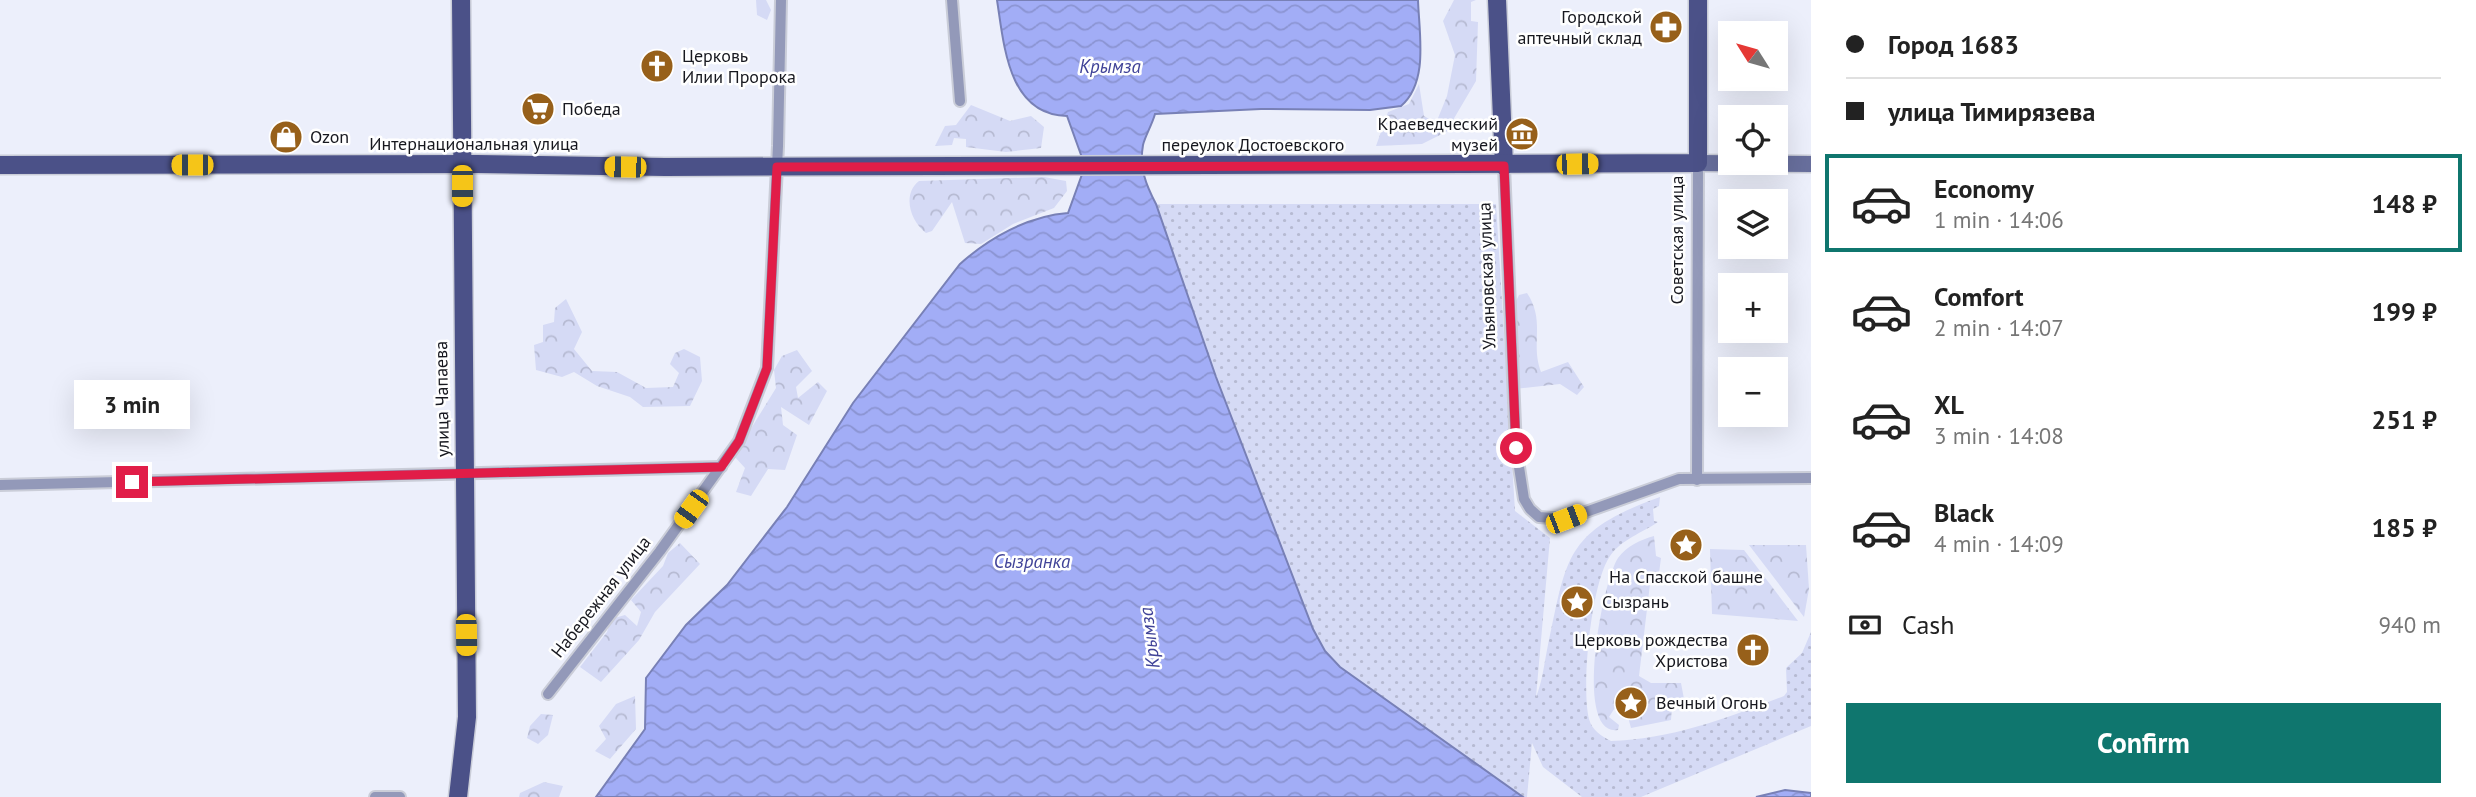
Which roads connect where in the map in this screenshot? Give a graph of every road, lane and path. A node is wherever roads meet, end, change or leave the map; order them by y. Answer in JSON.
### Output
{"nodes":[{"id":1,"x":461,"y":0,"type":"edge"},
{"id":2,"x":780,"y":0,"type":"edge"},
{"id":3,"x":952,"y":0,"type":"edge"},
{"id":4,"x":1497,"y":0,"type":"edge"},
{"id":5,"x":1698,"y":0,"type":"edge"},
{"id":6,"x":960,"y":101,"type":"dead end"},
{"id":7,"x":1698,"y":163,"type":"junction"},
{"id":8,"x":462,"y":164,"type":"junction"},
{"id":9,"x":1811,"y":164,"type":"edge"},
{"id":10,"x":0,"y":165,"type":"edge"},
{"id":11,"x":1073,"y":166,"type":"joint"},
{"id":12,"x":1504,"y":166,"type":"junction"},
{"id":13,"x":777,"y":167,"type":"junction"},
{"id":14,"x":721,"y":467,"type":"junction"},
{"id":15,"x":464,"y":473,"type":"junction"},
{"id":16,"x":1811,"y":478,"type":"edge"},
{"id":17,"x":1697,"y":480,"type":"junction"},
{"id":18,"x":0,"y":485,"type":"edge"},
{"id":19,"x":548,"y":694,"type":"dead end"},
{"id":20,"x":375,"y":797,"type":"edge"},
{"id":21,"x":400,"y":797,"type":"edge"},
{"id":22,"x":458,"y":797,"type":"edge"}],
"edges":[{"from":1,"to":8,"type":"main road","name":"улица Чапаева"},
{"from":2,"to":13,"type":"street","name":"Набережная улица"},
{"from":3,"to":6,"type":"street"},
{"from":4,"to":12,"type":"main road","name":"Ульяновская улица"},
{"from":5,"to":7,"type":"main road","name":"Советская улица"},
{"from":7,"to":9,"type":"street","name":"переулок Достоевского"},
{"from":7,"to":12,"type":"main road","name":"переулок Достоевского"},
{"from":7,"to":17,"type":"street","name":"Советская улица"},
{"from":8,"to":10,"type":"main road","name":"Интернациональная улица"},
{"from":8,"to":13,"type":"main road","name":"Интернациональная улица"},
{"from":8,"to":15,"type":"main road","name":"улица Чапаева"},
{"from":11,"to":12,"type":"main road","name":"переулок Достоевского"},
{"from":11,"to":13,"type":"main road","name":"Интернациональная улица"},
{"from":12,"to":17,"type":"street","name":"Ульяновская улица"},
{"from":13,"to":14,"type":"street","name":"Набережная улица"},
{"from":14,"to":15,"type":"street"},
{"from":14,"to":19,"type":"street","name":"Набережная улица"},
{"from":15,"to":18,"type":"street"},
{"from":15,"to":22,"type":"main road","name":"улица Чапаева"},
{"from":16,"to":17,"type":"street"},
{"from":20,"to":21,"type":"street"}]}
